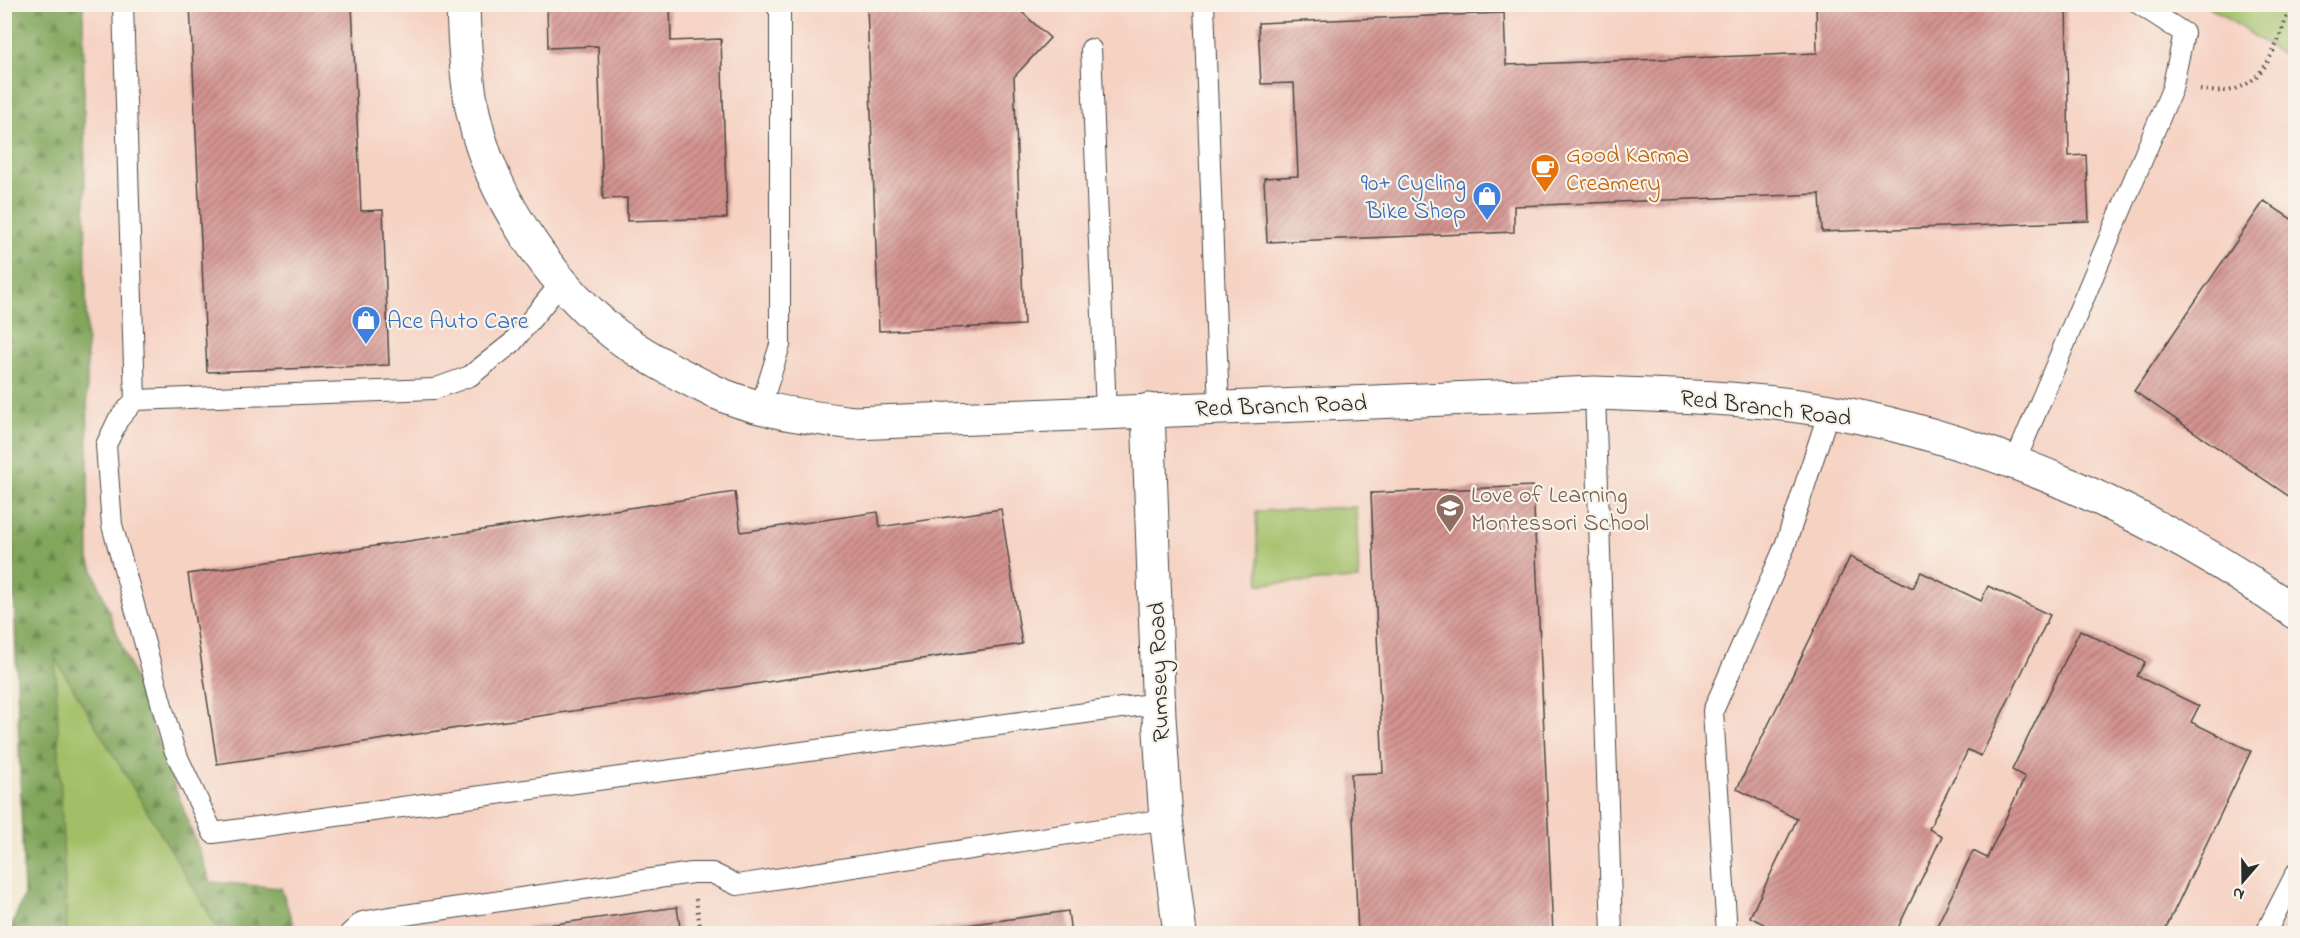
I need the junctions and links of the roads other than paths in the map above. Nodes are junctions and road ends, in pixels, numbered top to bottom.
1 (123, 4) edge
2 (463, 4) edge
3 (775, 4) edge
4 (1204, 4) edge
5 (2139, 4) edge
6 (1091, 49) dead end
7 (561, 283) junction
8 (1595, 393) junction
9 (135, 400) junction
10 (760, 406) junction
11 (1219, 408) junction
12 (1148, 410) junction
13 (1829, 411) junction
14 (1106, 412) junction
15 (2015, 462) junction
16 (2295, 613) edge
17 (1158, 703) junction
18 (1166, 819) junction
19 (2295, 873) edge
20 (349, 933) edge
21 (1180, 933) edge
22 (1612, 933) edge
23 (1727, 933) edge
24 (2265, 933) edge

1 - 9 lane
2 - 7 street, Red Branch Road
3 - 10 lane
4 - 11 lane
5 - 15 lane
6 - 14 lane
7 - 9 lane
7 - 10 street, Red Branch Road
8 - 11 street, Red Branch Road
8 - 13 street, Red Branch Road
8 - 22 lane
9 - 17 lane
10 - 14 street, Red Branch Road
11 - 12 street, Red Branch Road
12 - 14 street, Red Branch Road
12 - 17 street, Rumsey Road
13 - 15 street, Red Branch Road
13 - 23 lane
15 - 16 street, Red Branch Road
17 - 18 street, Rumsey Road
18 - 20 lane
18 - 21 street, Rumsey Road
19 - 24 lane

